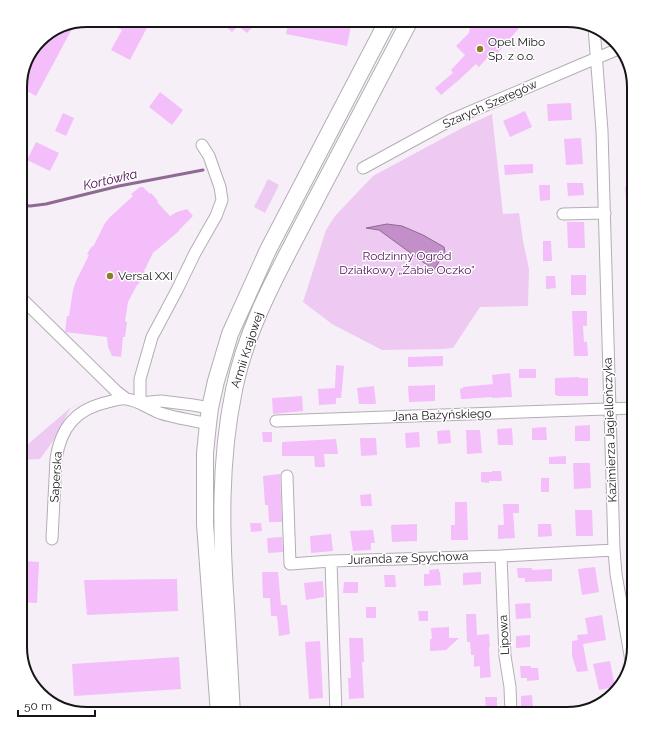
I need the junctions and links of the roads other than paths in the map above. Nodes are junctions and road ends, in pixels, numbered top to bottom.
1 (384, 27) edge
2 (406, 27) edge
3 (595, 34) edge
4 (615, 50) edge
5 (597, 58) junction
6 (202, 145) dead end
7 (362, 168) dead end
8 (604, 213) junction
9 (563, 214) dead end
10 (27, 304) edge
11 (125, 398) junction
12 (140, 403) junction
13 (210, 408) junction
14 (627, 408) edge
15 (609, 409) junction
16 (228, 419) junction
17 (276, 421) dead end
18 (208, 424) junction
19 (287, 476) dead end
20 (52, 539) dead end
21 (614, 550) junction
22 (501, 556) junction
23 (331, 561) junction
24 (627, 625) edge
25 (218, 707) edge
26 (232, 707) edge
27 (336, 707) edge
28 (511, 707) edge

1 - 13 main road, Armii Krajowej
2 - 16 main road, Armii Krajowej
3 - 5 street, Kazimierza Jagiellończyka
4 - 5 street, Szarych Szeregów
5 - 7 street, Szarych Szeregów
5 - 8 street, Kazimierza Jagiellończyka
6 - 12 street
8 - 9 street
8 - 15 street, Kazimierza Jagiellończyka
10 - 11 street
11 - 12 street
11 - 20 street, Saperska
12 - 13 street
12 - 18 street
13 - 16 main road
13 - 18 main road, Armii Krajowej
14 - 15 street, Jana Bażyńskiego
15 - 17 street, Jana Bażyńskiego
15 - 21 street, Kazimierza Jagiellończyka
16 - 18 main road
16 - 26 main road, Armii Krajowej
18 - 25 main road, Armii Krajowej
19 - 23 street, Juranda ze Spychowa
21 - 22 street, Juranda ze Spychowa
21 - 24 street, Kazimierza Jagiellończyka
22 - 23 street, Juranda ze Spychowa
22 - 28 street, Lipowa
23 - 27 street

